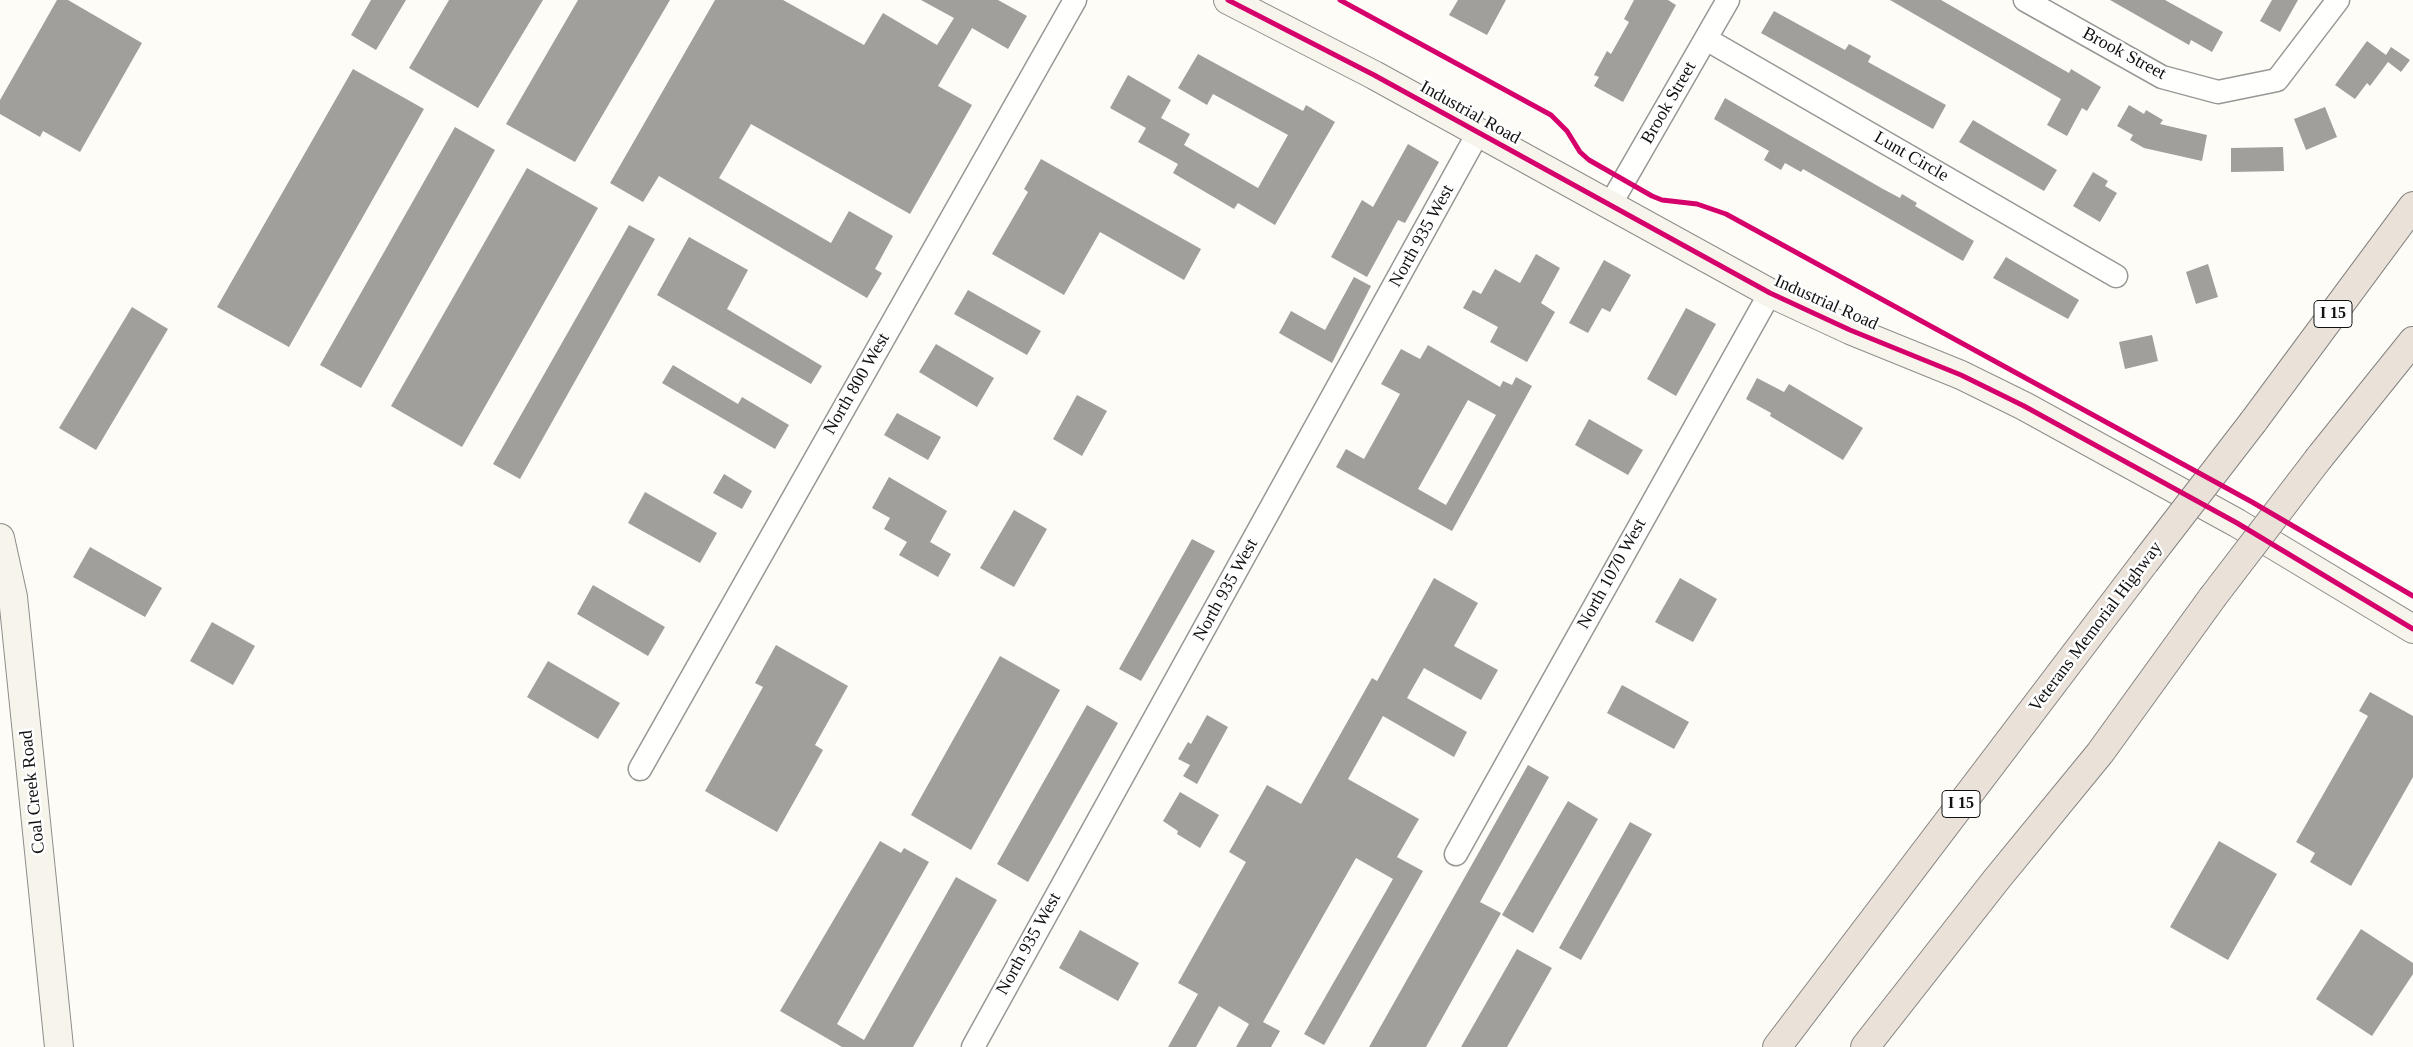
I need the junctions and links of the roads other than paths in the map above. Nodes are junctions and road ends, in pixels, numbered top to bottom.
1 (1075, 0) edge
2 (1228, 0) edge
3 (1728, 0) edge
4 (2025, 0) edge
5 (2338, 0) edge
6 (1706, 39) junction
7 (1478, 133) junction
8 (1610, 205) junction
9 (2413, 206) edge
10 (2116, 276) dead end
11 (1770, 293) junction
12 (2413, 341) edge
13 (0, 538) edge
14 (2413, 629) edge
15 (640, 769) dead end
16 (1456, 854) dead end
17 (59, 1047) edge
18 (973, 1047) edge
19 (1777, 1047) edge
20 (1865, 1047) edge

1 - 15 street, North 800 West
2 - 7 street, Industrial Road
3 - 6 street, Brook Street
4 - 5 street, Brook Street
6 - 8 street, Brook Street
6 - 10 street, Lunt Circle
7 - 8 street, Industrial Road
7 - 18 street, North 935 West
8 - 11 street, Industrial Road
9 - 19 highway, Veterans Memorial Highway / I 15, bridge
11 - 14 street, Industrial Road
11 - 16 street, North 1070 West
12 - 20 highway, bridge
13 - 17 street, Coal Creek Road

